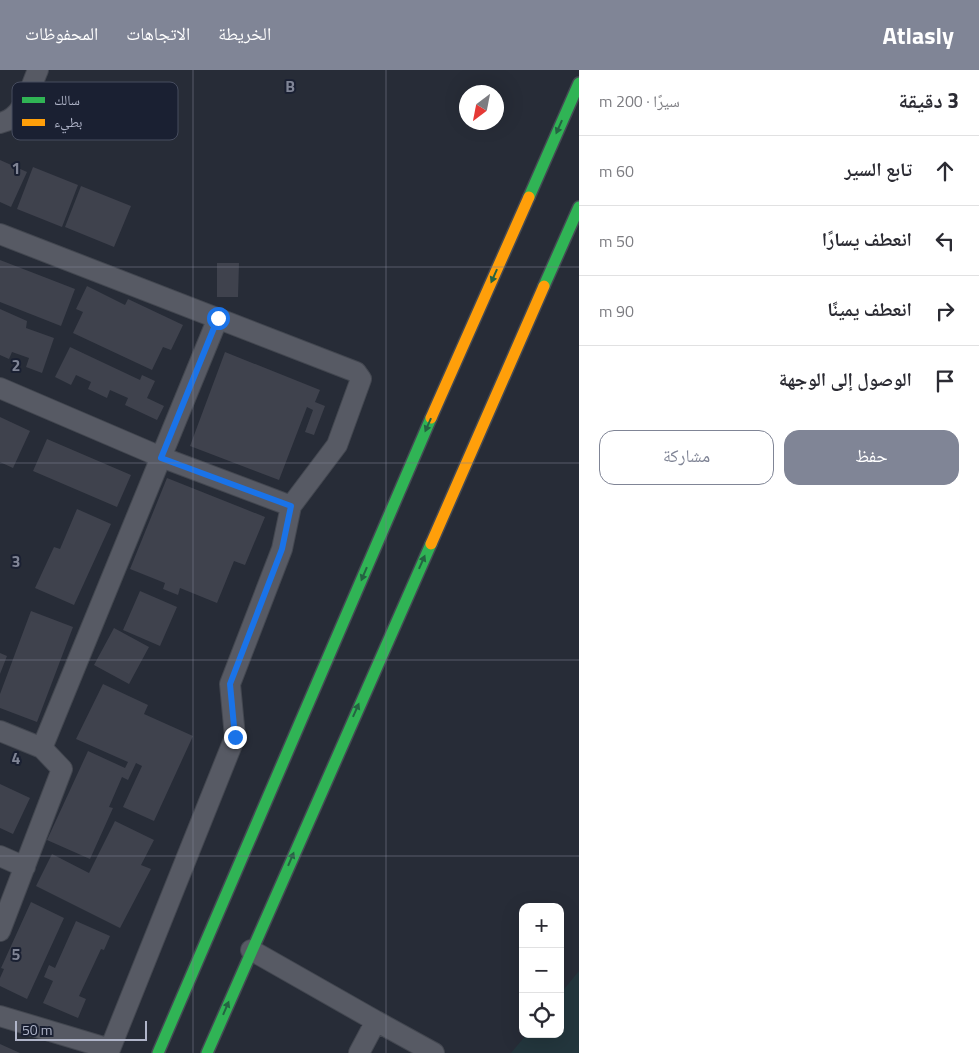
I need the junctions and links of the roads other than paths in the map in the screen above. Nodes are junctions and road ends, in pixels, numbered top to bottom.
1 (38, 70) edge
2 (33, 82) edge
3 (579, 83) edge
4 (12, 119) edge
5 (0, 123) edge
6 (579, 207) edge
7 (0, 234) edge
8 (218, 318) junction
9 (0, 388) edge
10 (161, 458) junction
11 (291, 506) junction
12 (0, 731) edge
13 (42, 748) junction
14 (0, 856) edge
15 (25, 867) junction
16 (0, 931) edge
17 (251, 950) junction
18 (0, 1016) edge
19 (376, 1021) junction
20 (158, 1053) edge
21 (207, 1053) edge
22 (359, 1053) edge
23 (434, 1053) edge

1 - 2 street
3 -> 20 main road
4 - 5 street
17 -> 6 main road
7 - 8 street
8 - 10 street
8 - 11 street
9 - 10 street
10 - 11 street
10 - 13 street
11 - 18 street
12 - 13 street
13 - 15 street
14 - 15 street
15 - 16 street
17 - 19 street
21 -> 17 main road
19 - 22 street
19 - 23 street

